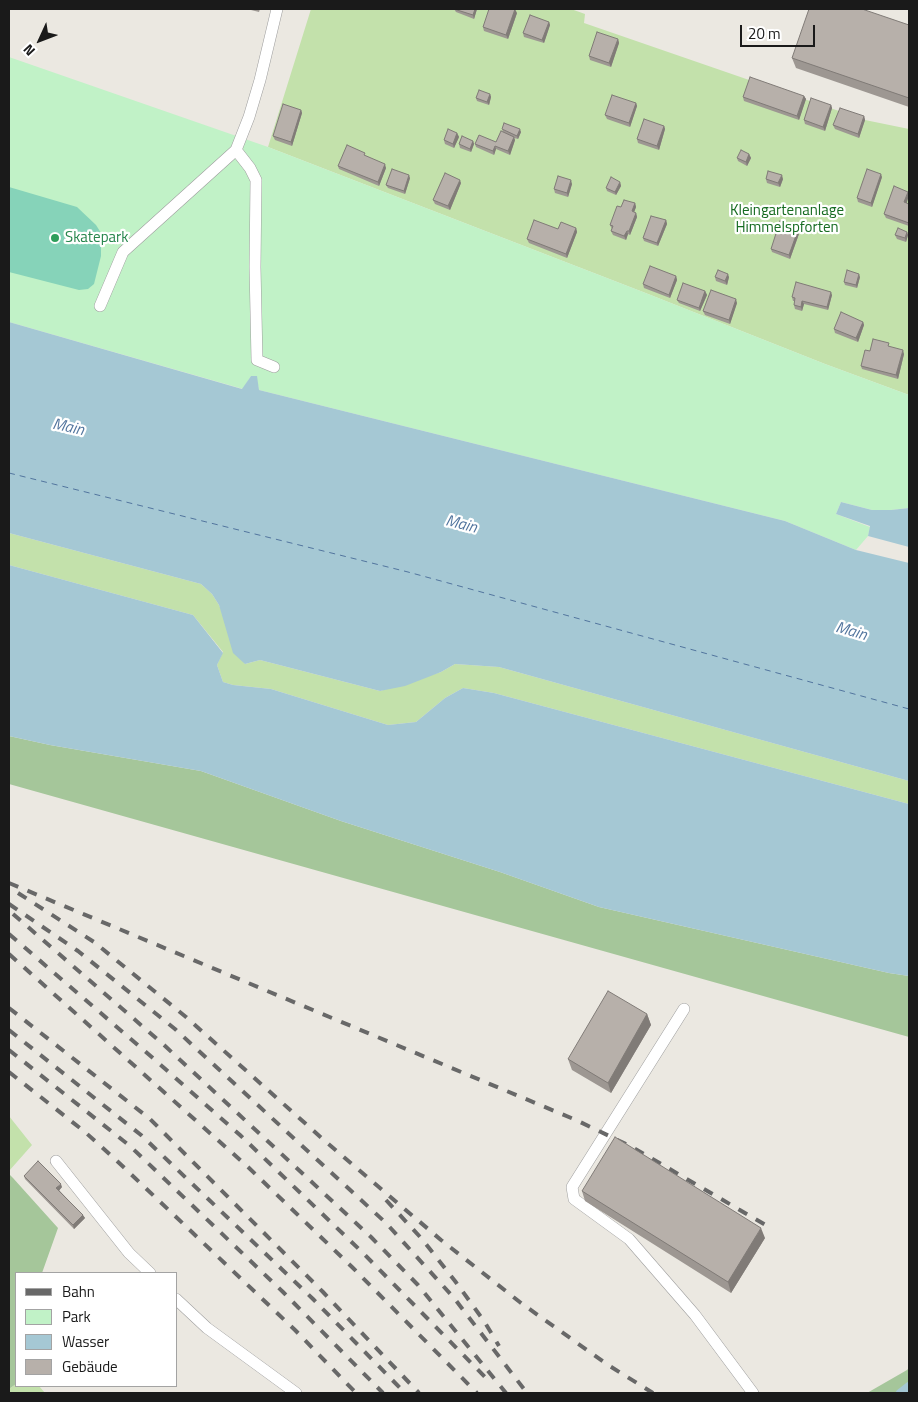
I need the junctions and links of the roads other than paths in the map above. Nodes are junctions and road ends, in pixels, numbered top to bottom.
1 (278, 9) edge
2 (236, 150) junction
3 (100, 306) dead end
4 (274, 367) dead end
5 (684, 1009) dead end
6 (56, 1162) dead end
7 (149, 1272) edge
8 (178, 1301) edge
9 (296, 1393) edge
10 (753, 1393) edge

1 - 2 lane
2 - 3 lane
2 - 4 lane
5 - 10 lane
6 - 7 lane
8 - 9 lane

